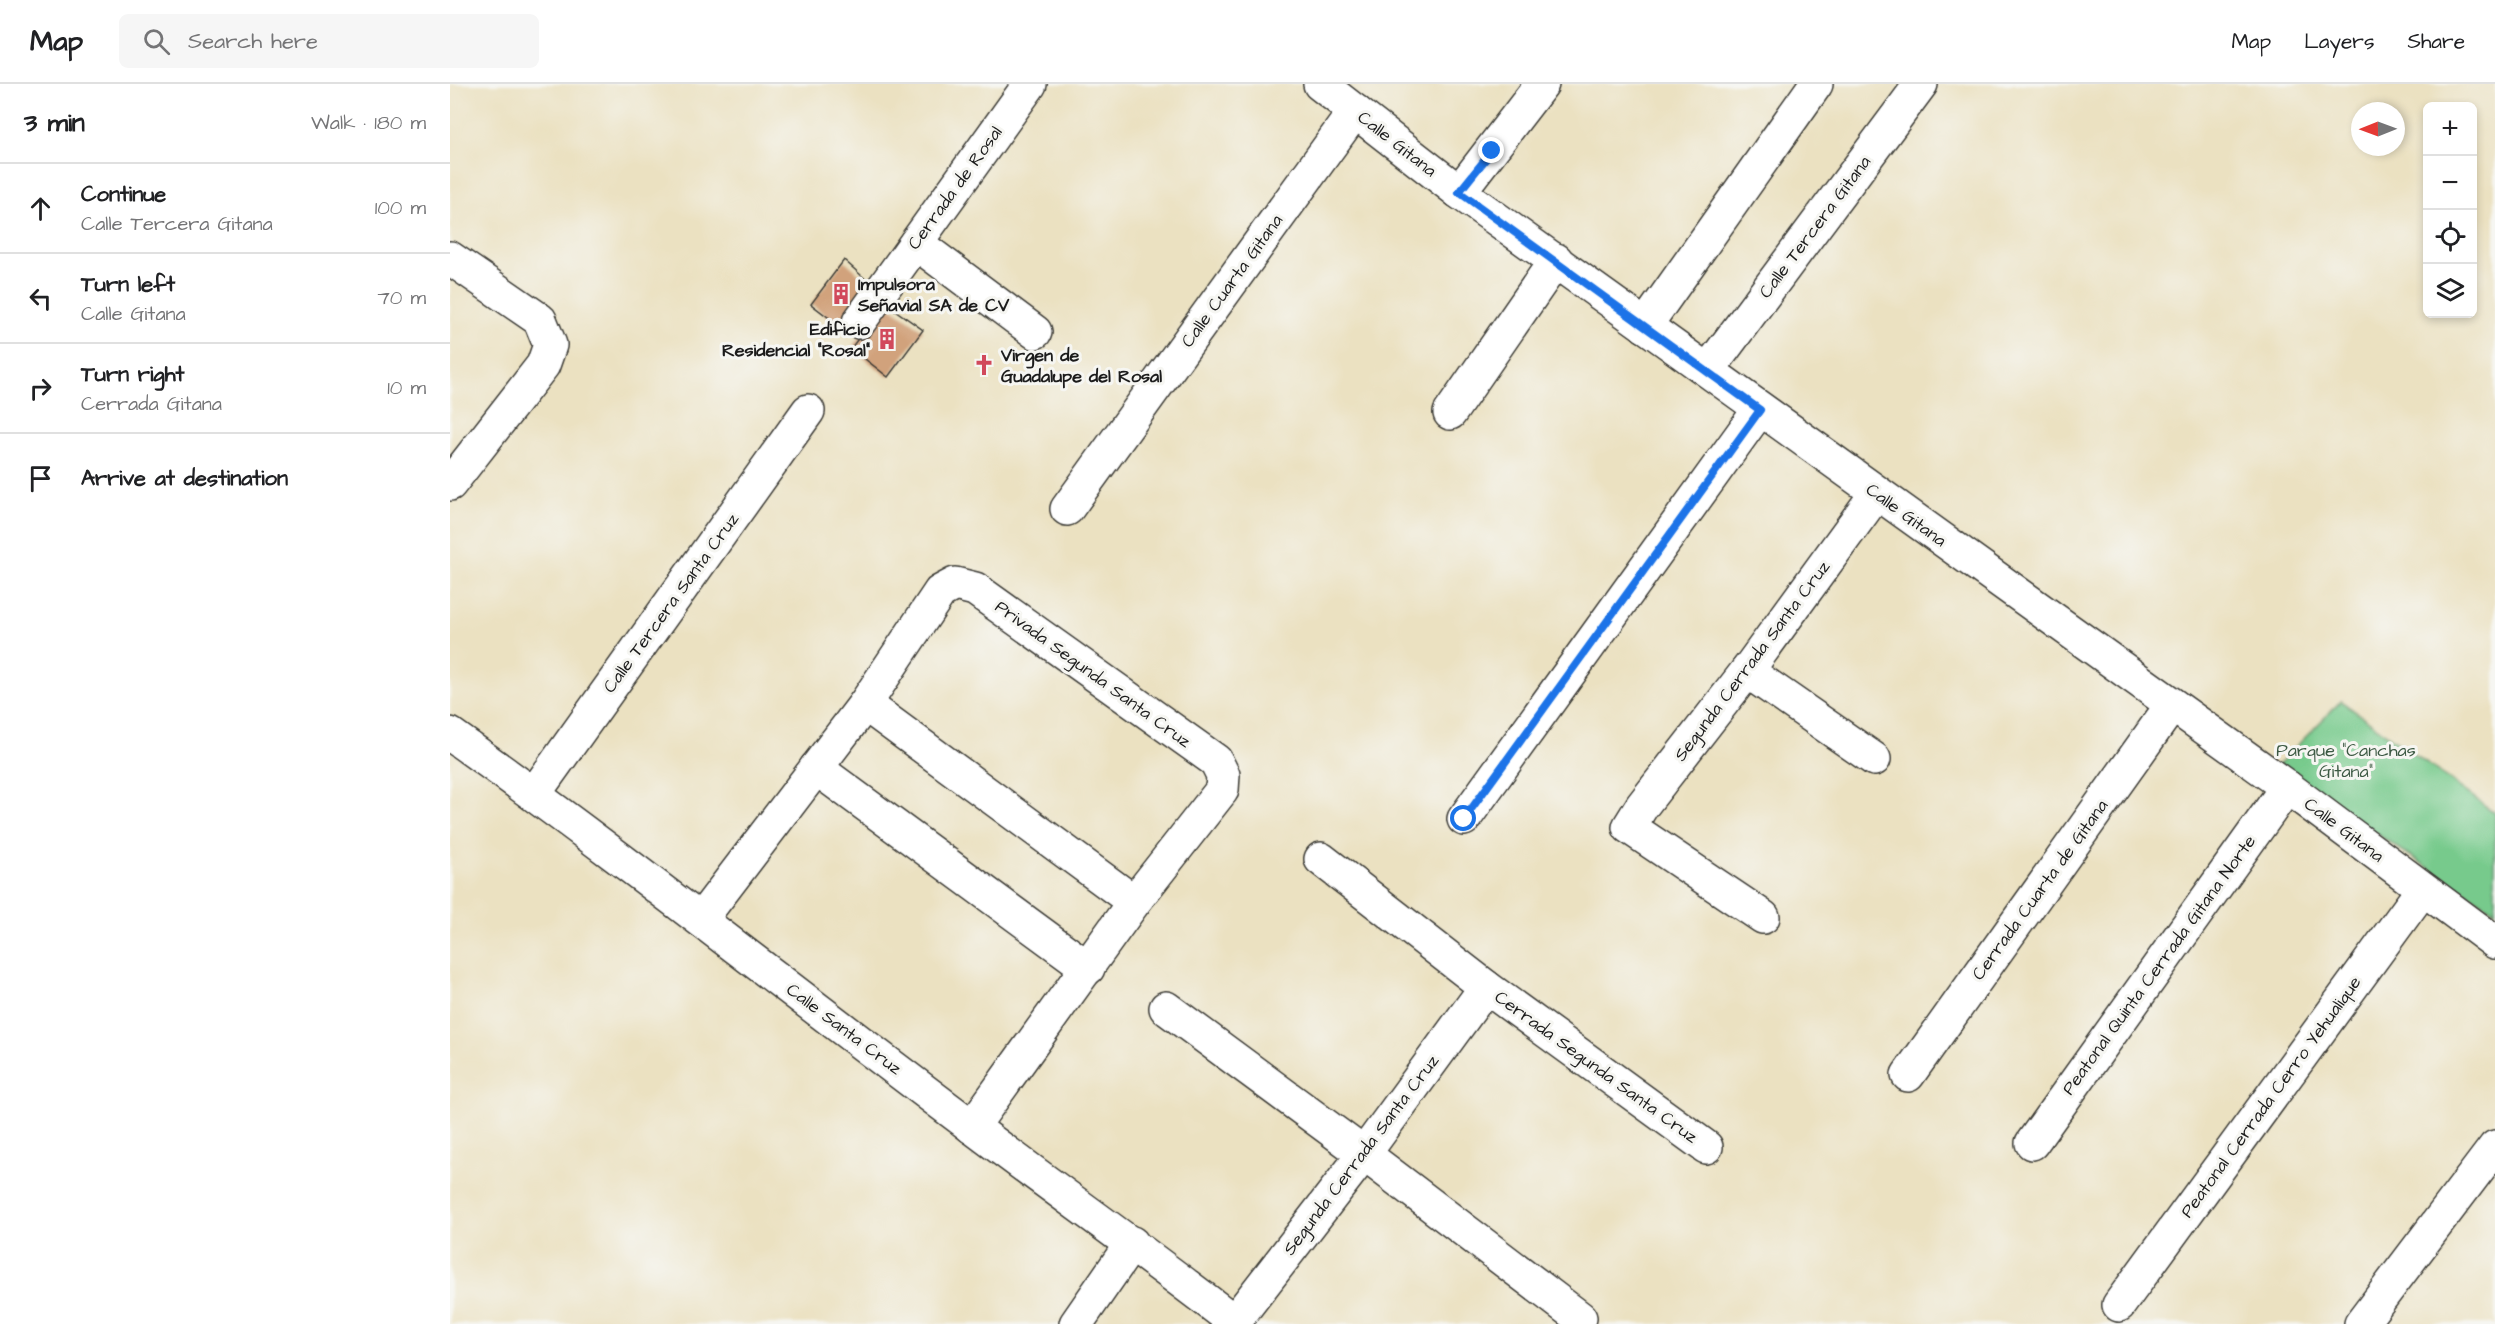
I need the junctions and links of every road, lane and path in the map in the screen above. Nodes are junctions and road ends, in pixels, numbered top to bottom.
1 (1030, 84) edge
2 (1320, 84) edge
3 (1542, 84) edge
4 (1816, 84) edge
5 (1921, 84) edge
6 (1355, 111) junction
7 (1459, 192) junction
8 (916, 243) junction
9 (450, 258) edge
10 (1556, 260) junction
11 (859, 322) dead end
12 (1645, 326) junction
13 (1035, 332) dead end
14 (1708, 370) junction
15 (1760, 410) junction
16 (808, 411) dead end
17 (1450, 413) dead end
18 (450, 483) edge
19 (1876, 494) junction
20 (1067, 509) dead end
21 (1747, 671) junction
22 (865, 704) junction
23 (2172, 705) junction
24 (450, 734) edge
25 (1874, 759) dead end
26 (816, 768) junction
27 (2287, 788) junction
28 (534, 794) junction
29 (1464, 819) dead end
30 (1321, 859) dead end
31 (2423, 889) junction
32 (1134, 902) junction
33 (1763, 917) dead end
34 (701, 919) junction
35 (2495, 942) edge
36 (1088, 968) junction
37 (1486, 987) junction
38 (1166, 1008) dead end
39 (1908, 1074) dead end
40 (972, 1127) junction
41 (2032, 1143) dead end
42 (2495, 1147) edge
43 (1706, 1148) dead end
44 (1364, 1154) junction
45 (1132, 1243) junction
46 (2119, 1305) dead end
47 (1580, 1318) dead end
48 (1236, 1323) edge
49 (1076, 1324) edge
50 (2361, 1324) edge

1 - 8 street, Cerrada de Rosal
2 - 6 street, Calle Gitana
3 - 7 street
4 - 12 street
5 - 14 street, Calle Tercera Gitana
6 - 7 street, Calle Gitana
6 - 20 street, Calle Cuarta Gitana
7 - 10 street, Calle Gitana
8 - 11 street, Cerrada de Rosal
8 - 13 street
9 - 18 street
10 - 12 street, Calle Gitana
10 - 17 street
12 - 14 street, Calle Gitana
14 - 15 street, Calle Gitana
15 - 19 street, Calle Gitana
15 - 29 street
16 - 28 street, Calle Tercera Santa Cruz
19 - 21 street, Segunda Cerrada Santa Cruz
19 - 23 street, Calle Gitana
21 - 25 street
21 - 33 street, Segunda Cerrada Santa Cruz
22 - 26 street
22 - 32 street
22 - 32 street, Privada Segunda Santa Cruz
23 - 27 street, Calle Gitana
23 - 39 street, Cerrada Cuarta de Gitana
24 - 28 street, Calle Santa Cruz
26 - 34 street
26 - 36 street
27 - 31 street, Calle Gitana
27 - 41 street, Peatonal Quinta Cerrada Gitana Norte
28 - 34 street, Calle Santa Cruz
30 - 37 street
31 - 35 street, Calle Gitana
31 - 46 street, Peatonal Cerrada Cerro Yehualique
32 - 36 street
34 - 40 street, Calle Santa Cruz
36 - 40 street
37 - 43 street, Cerrada Segunda Santa Cruz
37 - 44 street, Segunda Cerrada Santa Cruz
38 - 44 street
40 - 45 street, Calle Santa Cruz
42 - 50 street
44 - 47 street
44 - 48 street, Segunda Cerrada Santa Cruz
45 - 48 street, Calle Santa Cruz
45 - 49 street

